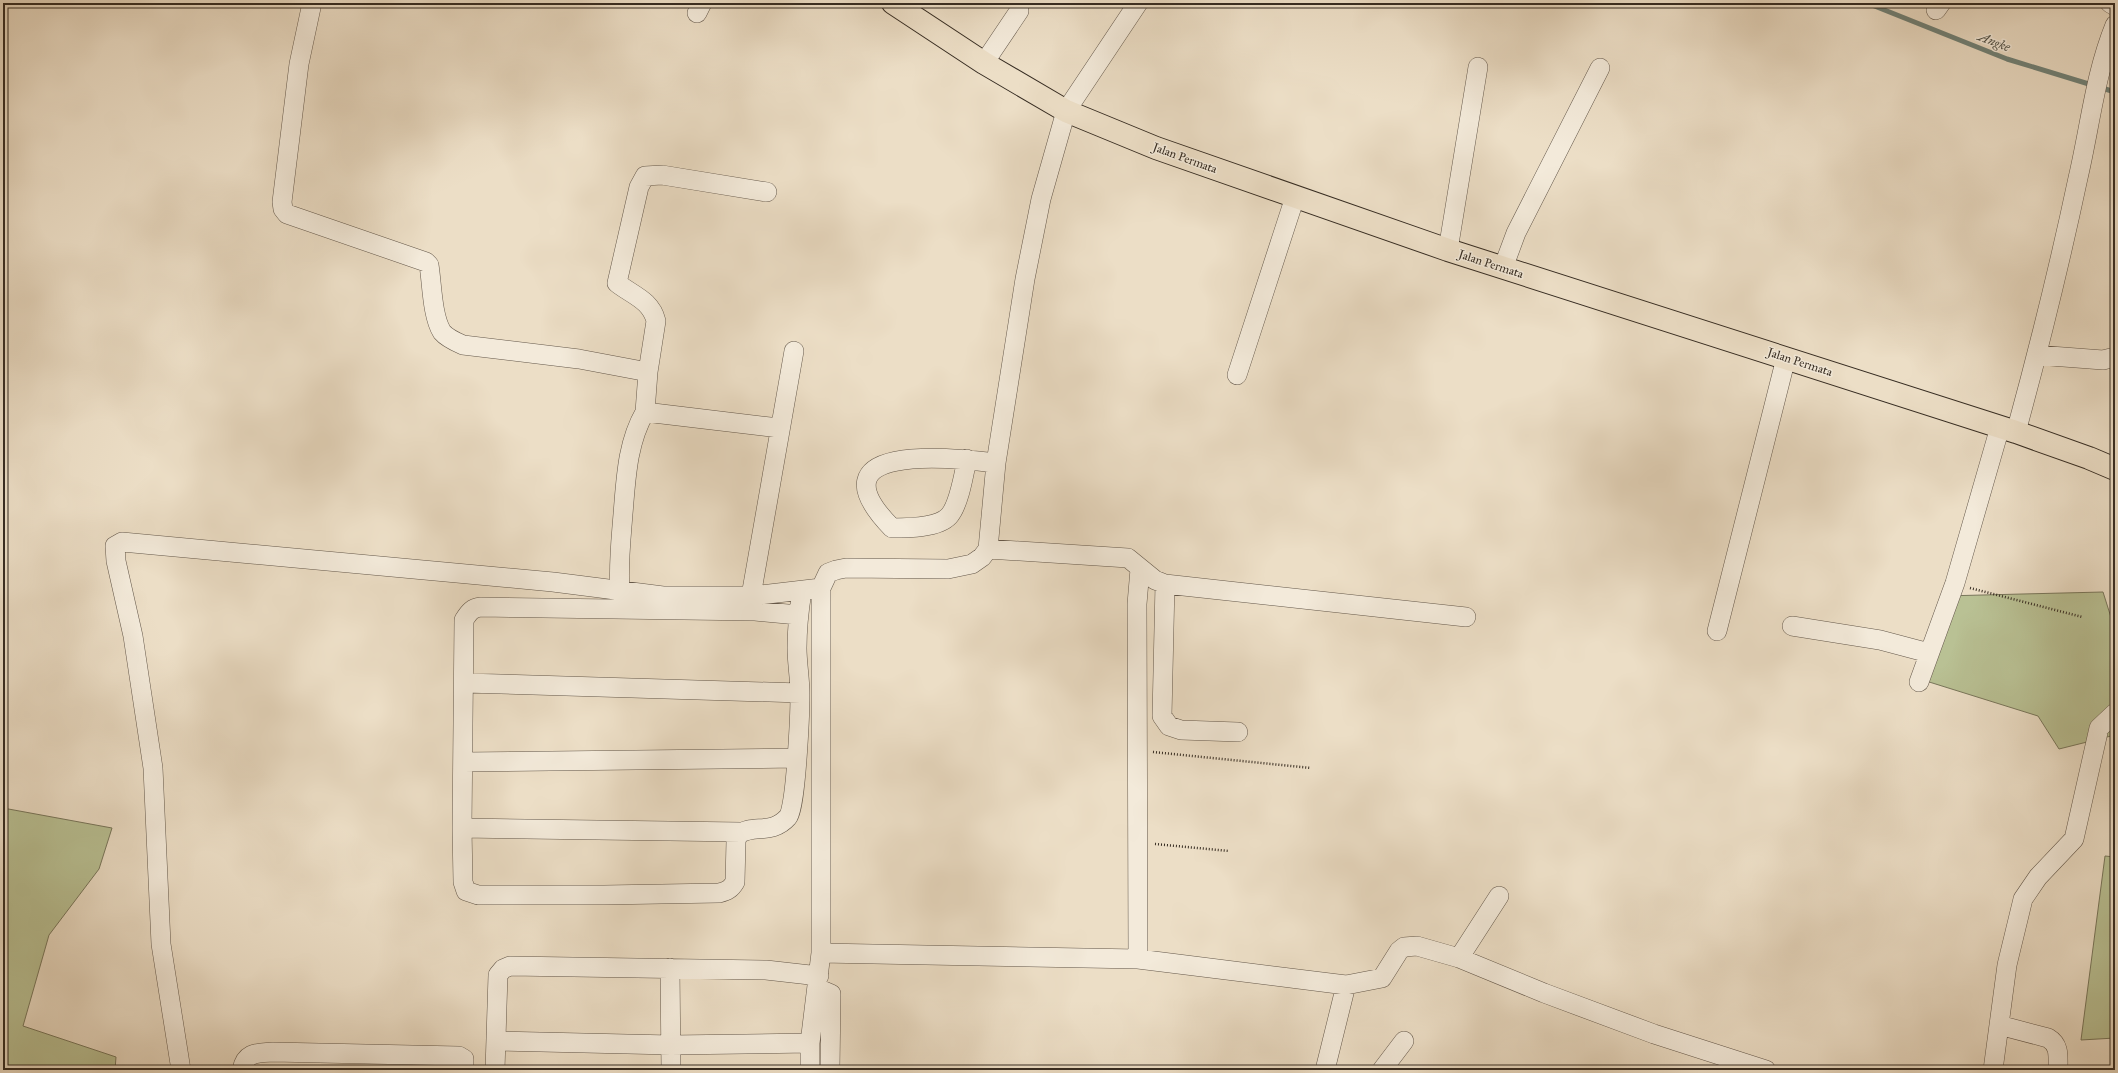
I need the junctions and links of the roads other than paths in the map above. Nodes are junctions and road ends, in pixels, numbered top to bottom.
1 (312, 3) edge
2 (893, 3) edge
3 (1138, 3) edge
4 (2110, 3) edge
5 (2115, 6) edge
6 (1019, 11) dead end
7 (2115, 25) edge
8 (984, 63) junction
9 (1478, 67) dead end
10 (1600, 68) dead end
11 (1066, 111) junction
12 (767, 192) dead end
13 (1295, 197) junction
14 (1448, 250) junction
15 (1503, 268) junction
16 (794, 351) dead end
17 (2037, 355) junction
18 (2115, 357) edge
19 (1786, 358) junction
20 (648, 372) junction
21 (1237, 375) dead end
22 (645, 412) junction
23 (779, 428) junction
24 (2008, 429) junction
25 (967, 459) junction
26 (996, 463) junction
27 (2115, 469) edge
28 (988, 549) junction
29 (1140, 569) junction
30 (1165, 584) junction
31 (821, 588) junction
32 (620, 591) junction
33 (802, 591) junction
34 (751, 596) junction
35 (798, 615) junction
36 (1466, 617) dead end
37 (1792, 626) dead end
38 (1717, 632) dead end
39 (1929, 653) junction
40 (1919, 682) dead end
41 (464, 683) junction
42 (800, 693) junction
43 (2115, 714) edge
44 (1238, 732) dead end
45 (796, 758) junction
46 (464, 762) junction
47 (462, 828) junction
48 (741, 832) junction
49 (1499, 896) dead end
50 (821, 953) junction
51 (1459, 958) junction
52 (1138, 959) junction
53 (670, 968) junction
54 (818, 982) junction
55 (1346, 985) junction
56 (1999, 1025) junction
57 (496, 1041) junction
58 (1404, 1041) dead end
59 (810, 1043) junction
60 (671, 1045) junction
61 (181, 1070) edge
62 (242, 1070) edge
63 (464, 1070) edge
64 (495, 1070) edge
65 (671, 1070) edge
66 (810, 1070) edge
67 (830, 1070) edge
68 (1325, 1070) edge
69 (1382, 1070) edge
70 (1766, 1070) edge
71 (1993, 1070) edge
72 (2058, 1070) edge

1 - 20 street
2 - 8 main road, Jalan Permata
3 - 11 street
4 - 5 street
6 - 8 street
7 - 17 street
8 - 11 main road, Jalan Permata
9 - 14 street
10 - 15 street
11 - 13 main road, Jalan Permata
11 - 26 street
12 - 20 street
13 - 14 main road, Jalan Permata
13 - 21 street
14 - 15 main road, Jalan Permata
15 - 19 main road, Jalan Permata
16 - 23 street
17 - 18 street
17 - 24 street
19 - 24 main road, Jalan Permata
19 - 38 street
20 - 22 street
22 - 23 street
22 - 32 street
23 - 34 street
24 - 27 main road, Jalan Permata
24 - 39 street
25 - 25 street
25 - 26 street
26 - 28 street
28 - 29 street
28 - 31 street
29 - 30 street
29 - 52 street
30 - 36 street
30 - 44 street
31 - 33 street
31 - 50 street
32 - 34 street
32 - 61 street
33 - 34 street
33 - 35 street
35 - 41 street
35 - 42 street
37 - 39 street
39 - 40 street
41 - 42 street
41 - 46 street
42 - 45 street
43 - 56 street
45 - 46 street
45 - 48 street
46 - 47 street
47 - 48 street
47 - 48 street
49 - 51 street
50 - 52 street
50 - 54 street
51 - 55 street
51 - 70 street
52 - 55 street
53 - 54 street
53 - 57 street
53 - 60 street
54 - 59 street
54 - 67 street
55 - 68 street
56 - 71 street
56 - 72 street
57 - 60 street
57 - 64 street
58 - 69 street
59 - 60 street
59 - 66 street
60 - 65 street
62 - 63 street

